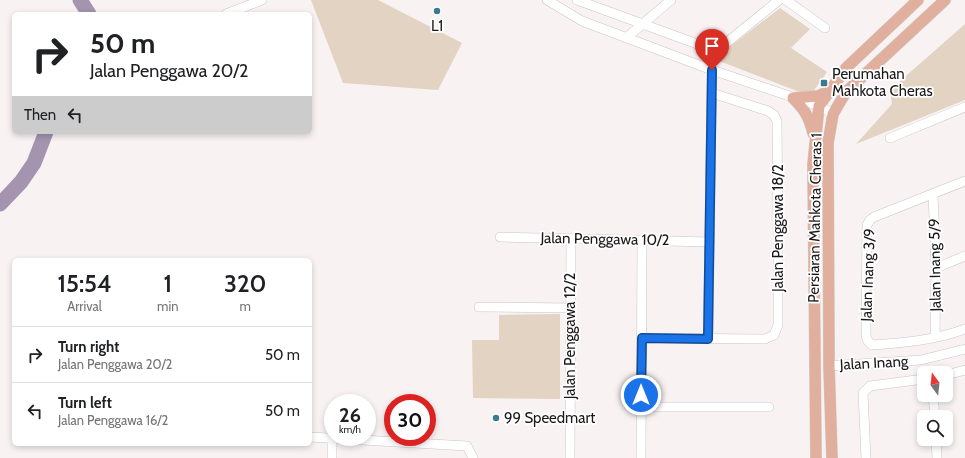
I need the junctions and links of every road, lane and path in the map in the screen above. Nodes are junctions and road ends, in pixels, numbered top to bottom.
1 (262, 0) edge
2 (547, 0) edge
3 (577, 0) edge
4 (671, 0) edge
5 (779, 0) edge
6 (786, 0) edge
7 (918, 0) edge
8 (945, 0) edge
9 (231, 12) edge
10 (642, 24) junction
11 (825, 28) dead end
12 (626, 38) junction
13 (712, 70) junction
14 (829, 91) junction
15 (712, 93) junction
16 (794, 98) junction
17 (819, 106) junction
18 (965, 107) edge
19 (833, 114) junction
20 (890, 138) dead end
21 (815, 141) junction
22 (965, 181) edge
23 (933, 194) junction
24 (500, 237) dead end
25 (571, 239) junction
26 (642, 240) junction
27 (710, 242) junction
28 (965, 256) edge
29 (936, 268) junction
30 (479, 307) dead end
31 (570, 308) junction
32 (965, 329) edge
33 (935, 337) junction
34 (642, 338) junction
35 (708, 339) junction
36 (965, 349) edge
37 (829, 366) junction
38 (965, 370) edge
39 (953, 373) edge
40 (917, 381) edge
41 (641, 407) junction
42 (769, 407) dead end
43 (312, 437) edge
44 (324, 438) edge
45 (376, 441) edge
46 (332, 446) edge
47 (936, 446) edge
48 (332, 458) edge
49 (473, 458) edge
50 (570, 458) edge
51 (641, 458) edge
52 (816, 458) edge
53 (832, 458) edge
54 (866, 458) edge
55 (937, 458) edge

1 - 9 street
2 - 12 street
3 - 10 street
4 - 10 street
5 - 10 street
6 - 11 street
7 - 14 main road, Persiaran Mahkota Cheras 1
8 - 19 main road, Persiaran Mahkota Cheras 1
10 - 12 street
12 - 13 street
13 - 15 street
13 - 16 street
14 - 16 main road
14 - 17 main road, Persiaran Mahkota Cheras 1
15 - 27 street
15 - 35 street, Jalan Penggawa 18/2
16 - 17 street
16 - 21 main road
17 - 19 street
17 - 21 main road, Persiaran Mahkota Cheras 1
18 - 20 street
19 - 37 main road, Persiaran Mahkota Cheras 1
21 - 52 main road, Persiaran Mahkota Cheras 1
22 - 23 street
23 - 29 street, Jalan Inang 5/9
23 - 33 street, Jalan Inang 3/9
24 - 25 street, Jalan Penggawa 10/2
25 - 26 street, Jalan Penggawa 10/2
25 - 31 street, Jalan Penggawa 12/2
26 - 27 street, Jalan Penggawa 10/2
26 - 34 street
27 - 35 street
28 - 29 street
29 - 33 street, Jalan Inang 5/9
30 - 31 street
31 - 50 street, Jalan Penggawa 12/2
32 - 33 street
34 - 35 street
34 - 41 street
36 - 37 street, Jalan Inang
37 - 53 main road, Persiaran Mahkota Cheras 1
38 - 39 street
40 - 54 street
41 - 42 street
41 - 51 street
43 - 44 street
45 - 49 street
46 - 48 street
47 - 55 street

